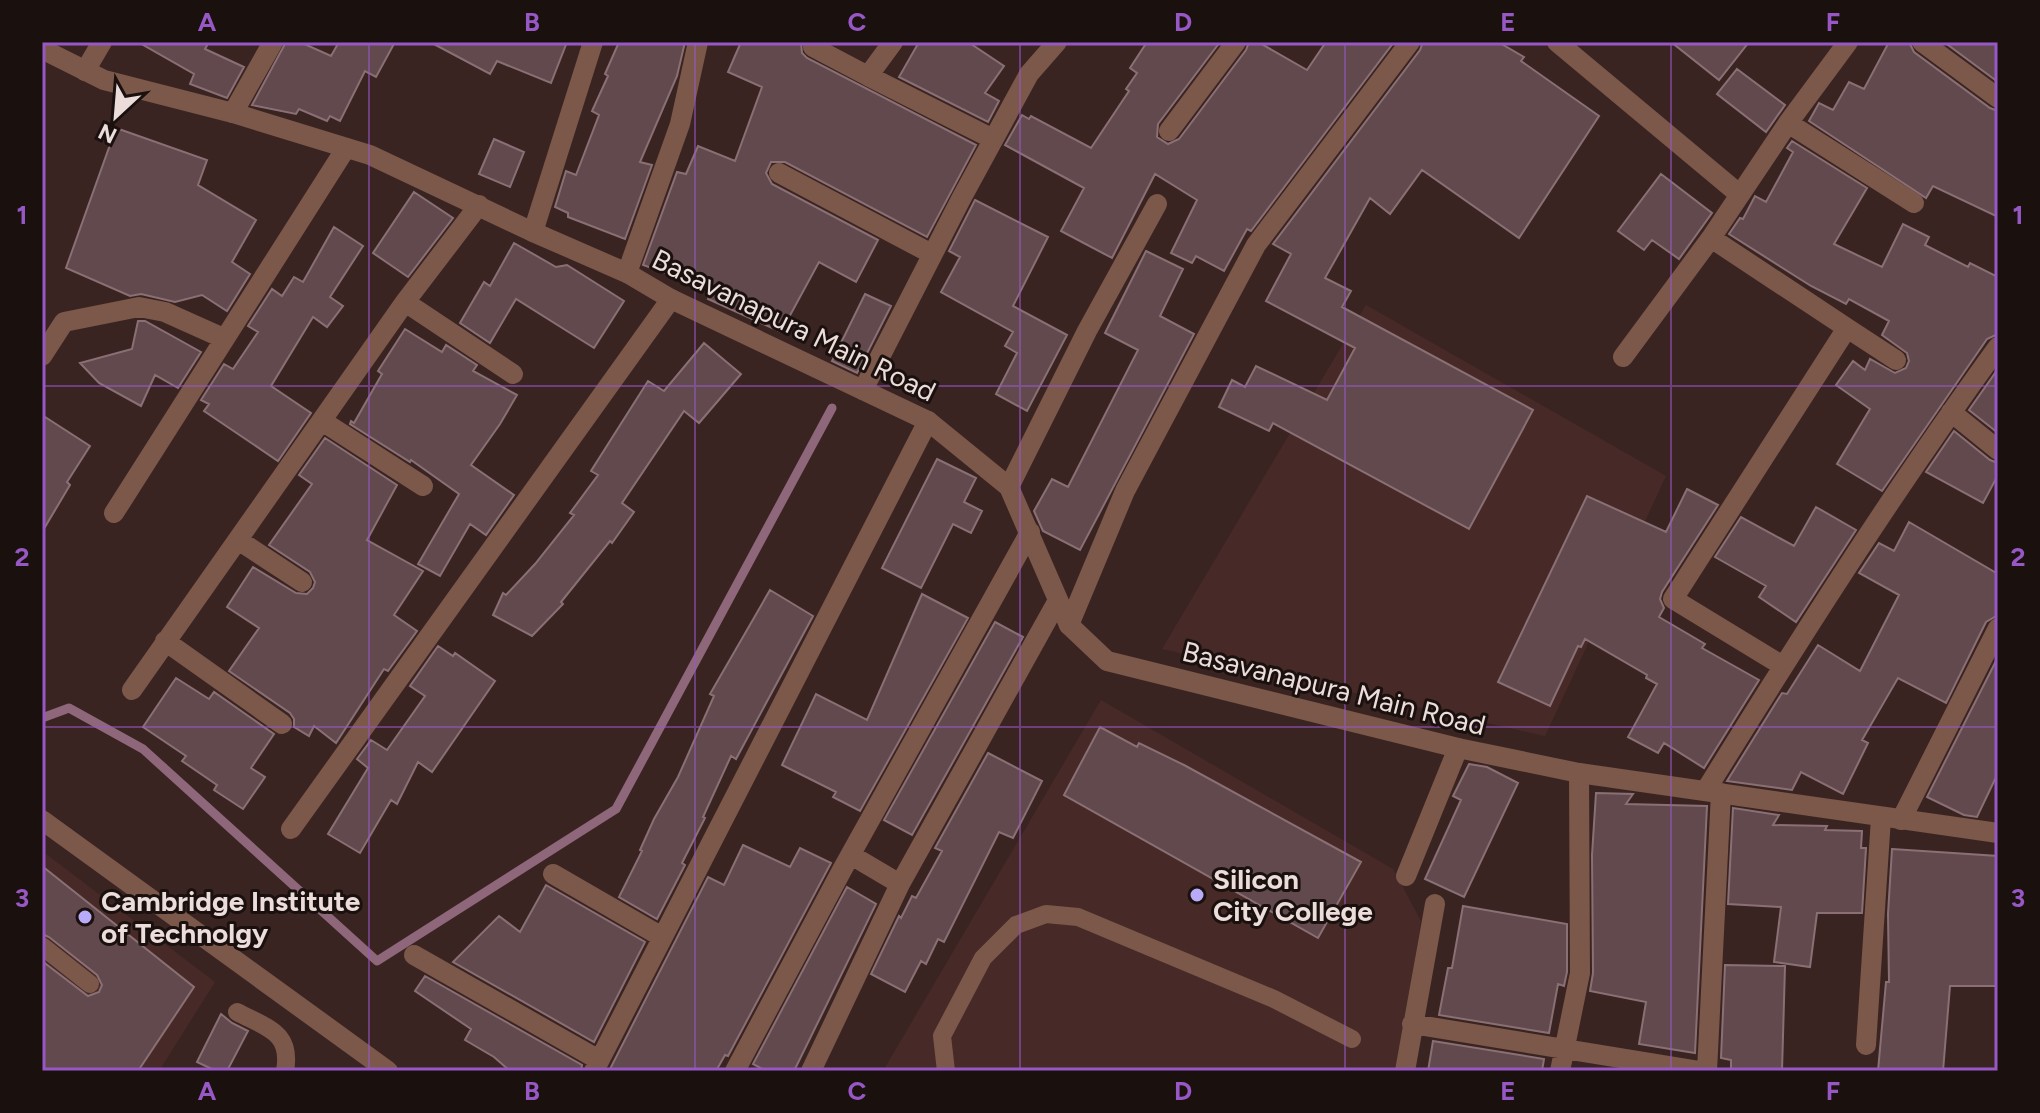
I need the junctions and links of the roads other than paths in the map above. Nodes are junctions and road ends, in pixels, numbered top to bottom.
1 (102, 42) edge
2 (273, 42) edge
3 (593, 42) edge
4 (698, 42) edge
5 (893, 42) edge
6 (1057, 42) edge
7 (1236, 42) edge
8 (1410, 42) edge
9 (1557, 42) edge
10 (1848, 42) edge
11 (1922, 42) edge
12 (813, 47) dead end
13 (42, 49) edge
14 (85, 71) junction
15 (868, 76) junction
16 (1998, 98) edge
17 (233, 113) junction
18 (1788, 123) junction
19 (1169, 131) dead end
20 (993, 139) junction
21 (346, 148) junction
22 (779, 173) dead end
23 (1739, 194) junction
24 (1914, 203) dead end
25 (1157, 204) dead end
26 (479, 205) junction
27 (533, 232) junction
28 (1711, 238) junction
29 (932, 254) junction
30 (627, 273) junction
31 (671, 299) junction
32 (405, 302) junction
33 (64, 322) junction
34 (1847, 328) junction
35 (42, 329) edge
36 (223, 338) junction
37 (1998, 347) edge
38 (42, 356) edge
39 (1623, 357) dead end
40 (1896, 360) dead end
41 (513, 374) dead end
42 (863, 390) junction
43 (1951, 412) junction
44 (322, 421) junction
45 (928, 421) junction
46 (1998, 450) edge
47 (423, 486) dead end
48 (1009, 487) junction
49 (114, 513) dead end
50 (1030, 532) junction
51 (238, 540) junction
52 (302, 582) dead end
53 (1057, 602) junction
54 (1069, 625) junction
55 (1998, 628) edge
56 (165, 641) junction
57 (1783, 666) junction
58 (132, 690) dead end
59 (282, 724) dead end
60 (1458, 748) junction
61 (1579, 773) junction
62 (1714, 792) junction
63 (1891, 819) junction
64 (42, 820) edge
65 (291, 829) dead end
66 (1998, 833) edge
67 (851, 855) junction
68 (553, 874) dead end
69 (1406, 876) dead end
70 (900, 884) junction
71 (1435, 904) dead end
72 (662, 937) junction
73 (42, 946) edge
74 (414, 955) dead end
75 (90, 984) dead end
76 (237, 1012) dead end
77 (1412, 1024) junction
78 (1352, 1039) dead end
79 (1866, 1045) dead end
80 (1564, 1049) junction
81 (596, 1065) edge
82 (285, 1071) edge
83 (388, 1071) edge
84 (735, 1071) edge
85 (811, 1071) edge
86 (946, 1071) edge
87 (1405, 1071) edge
88 (1560, 1071) edge
89 (1700, 1071) edge
90 (1707, 1071) edge

1 - 14 street
2 - 17 street
3 - 27 street
4 - 30 street
5 - 15 street
6 - 20 street
7 - 19 street
8 - 54 street
9 - 23 street
10 - 18 street
11 - 16 street
12 - 15 street
13 - 14 street, Basavanapura Main Road
14 - 17 street, Basavanapura Main Road
15 - 20 street
17 - 21 street, Basavanapura Main Road
18 - 23 street
18 - 24 street
20 - 29 street
21 - 26 street, Basavanapura Main Road
21 - 36 street
22 - 29 street
23 - 28 street
25 - 48 street
26 - 27 street, Basavanapura Main Road
26 - 32 street
27 - 30 street, Basavanapura Main Road
28 - 34 street
28 - 39 street
29 - 42 street
30 - 31 street, Basavanapura Main Road
31 - 42 street, Basavanapura Main Road
31 - 65 street
32 - 41 street
32 - 44 street
33 - 35 street
33 - 36 street
33 - 38 street
34 - 40 street
34 - 57 street
36 - 49 street
37 - 43 street
42 - 45 street, Basavanapura Main Road
43 - 46 street
43 - 57 street
44 - 47 street
44 - 51 street
45 - 48 street, Basavanapura Main Road
45 - 72 street
48 - 50 street, Basavanapura Main Road
50 - 53 street, Basavanapura Main Road
50 - 67 street
51 - 52 street
51 - 56 street
53 - 54 street, Basavanapura Main Road
53 - 70 street
54 - 60 street, Basavanapura Main Road
55 - 63 street
56 - 58 street
56 - 59 street
57 - 62 street
60 - 61 street, Basavanapura Main Road
60 - 69 street
61 - 62 street, Basavanapura Main Road
61 - 80 street
62 - 63 street, Basavanapura Main Road
62 - 90 street
63 - 66 street, Basavanapura Main Road
63 - 79 street
64 - 83 street
67 - 70 street
67 - 84 street
68 - 72 street
70 - 85 street
71 - 77 street
72 - 81 street
73 - 75 lane
74 - 81 street
76 - 82 lane
77 - 80 street
77 - 87 street
78 - 86 lane
80 - 88 street
80 - 89 street

